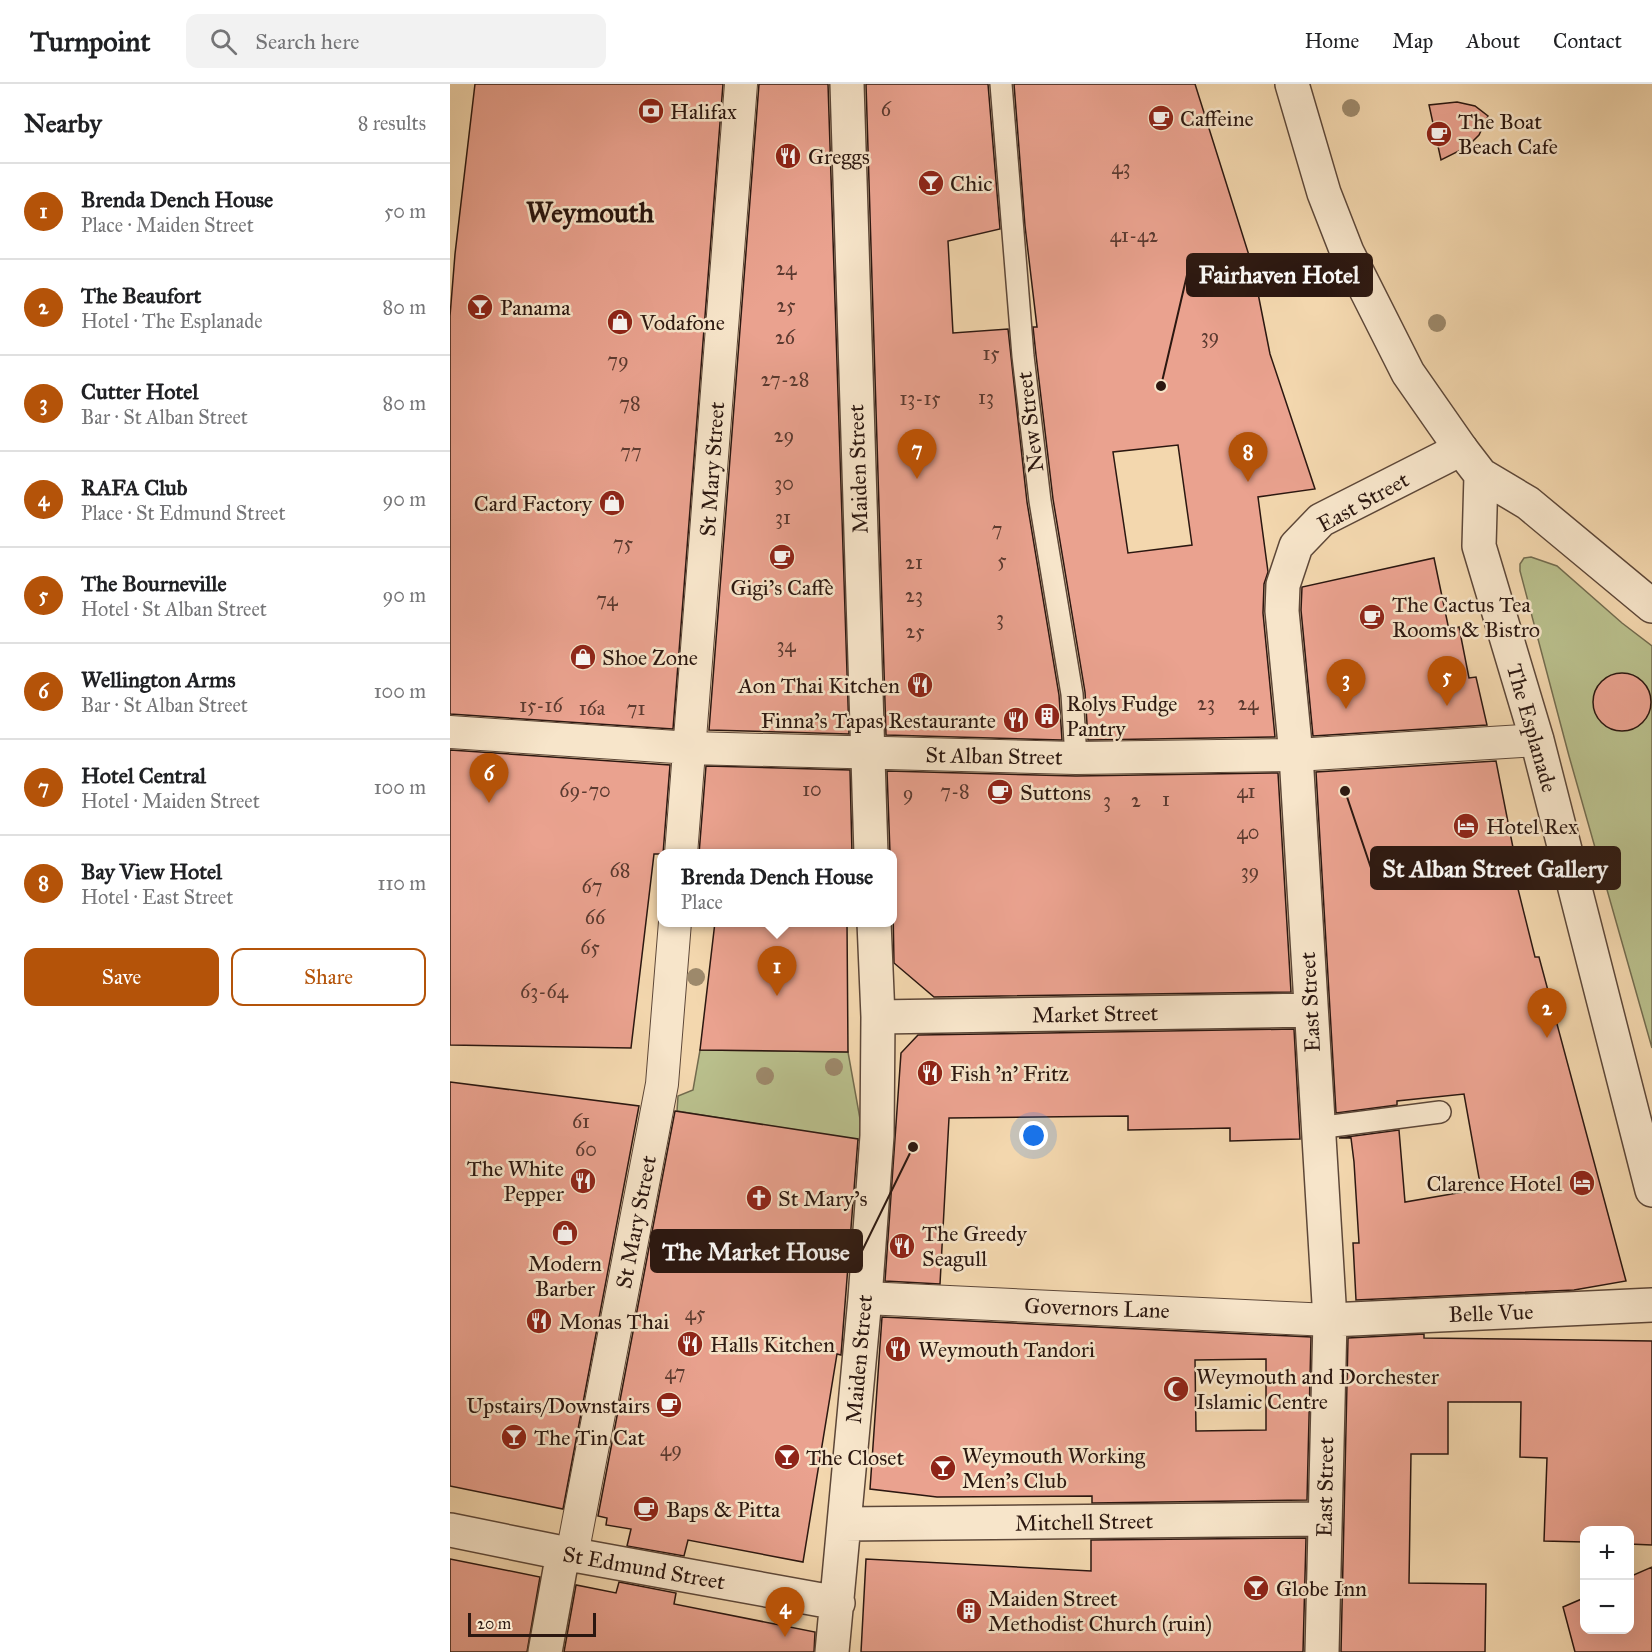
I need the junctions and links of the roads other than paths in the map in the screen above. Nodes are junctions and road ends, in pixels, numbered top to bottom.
1 (741, 84) edge
2 (847, 84) edge
3 (1001, 84) edge
4 (1292, 84) edge
5 (1461, 449) junction
6 (1480, 475) junction
7 (1652, 606) edge
8 (450, 732) edge
9 (1538, 740) junction
10 (691, 748) junction
11 (867, 754) junction
12 (1296, 754) junction
13 (1076, 758) junction
14 (681, 849) edge
15 (871, 849) edge
16 (675, 927) edge
17 (874, 927) edge
18 (1311, 1010) junction
19 (878, 1017) junction
20 (1440, 1113) dead end
21 (1317, 1128) junction
22 (1652, 1190) edge
23 (865, 1298) junction
24 (1652, 1305) edge
25 (1330, 1320) junction
26 (1324, 1519) junction
27 (844, 1524) junction
28 (450, 1530) edge
29 (567, 1554) junction
30 (838, 1603) junction
31 (545, 1652) edge
32 (832, 1652) edge
33 (1322, 1652) edge

1 - 10 street, St Mary Street
2 - 11 street, Maiden Street
3 - 13 lane, New Street
4 - 5 street
5 - 6 street
5 - 12 street, East Street
6 - 7 street
6 - 9 street, The Esplanade
8 - 10 street, St Alban Street
9 - 12 street, St Alban Street
9 - 22 street, The Esplanade
10 - 11 street, St Alban Street
10 - 14 street, St Mary Street
11 - 13 street, St Alban Street
11 - 15 street, Maiden Street
12 - 13 street, St Alban Street
12 - 18 street, East Street
16 - 29 street, St Mary Street
17 - 19 street, Maiden Street
18 - 19 street, Market Street
18 - 21 street, East Street
19 - 23 street, Maiden Street
20 - 21 lane
21 - 25 street, East Street
23 - 25 street, Governors Lane
23 - 27 street, Maiden Street
24 - 25 street, Belle Vue
25 - 26 street, East Street
26 - 27 street, Mitchell Street
26 - 33 street, East Street
27 - 30 street, Maiden Street
28 - 29 street, St Edmund Street
29 - 30 street, St Edmund Street
29 - 31 street, St Mary Street
30 - 32 street, Maiden Street

